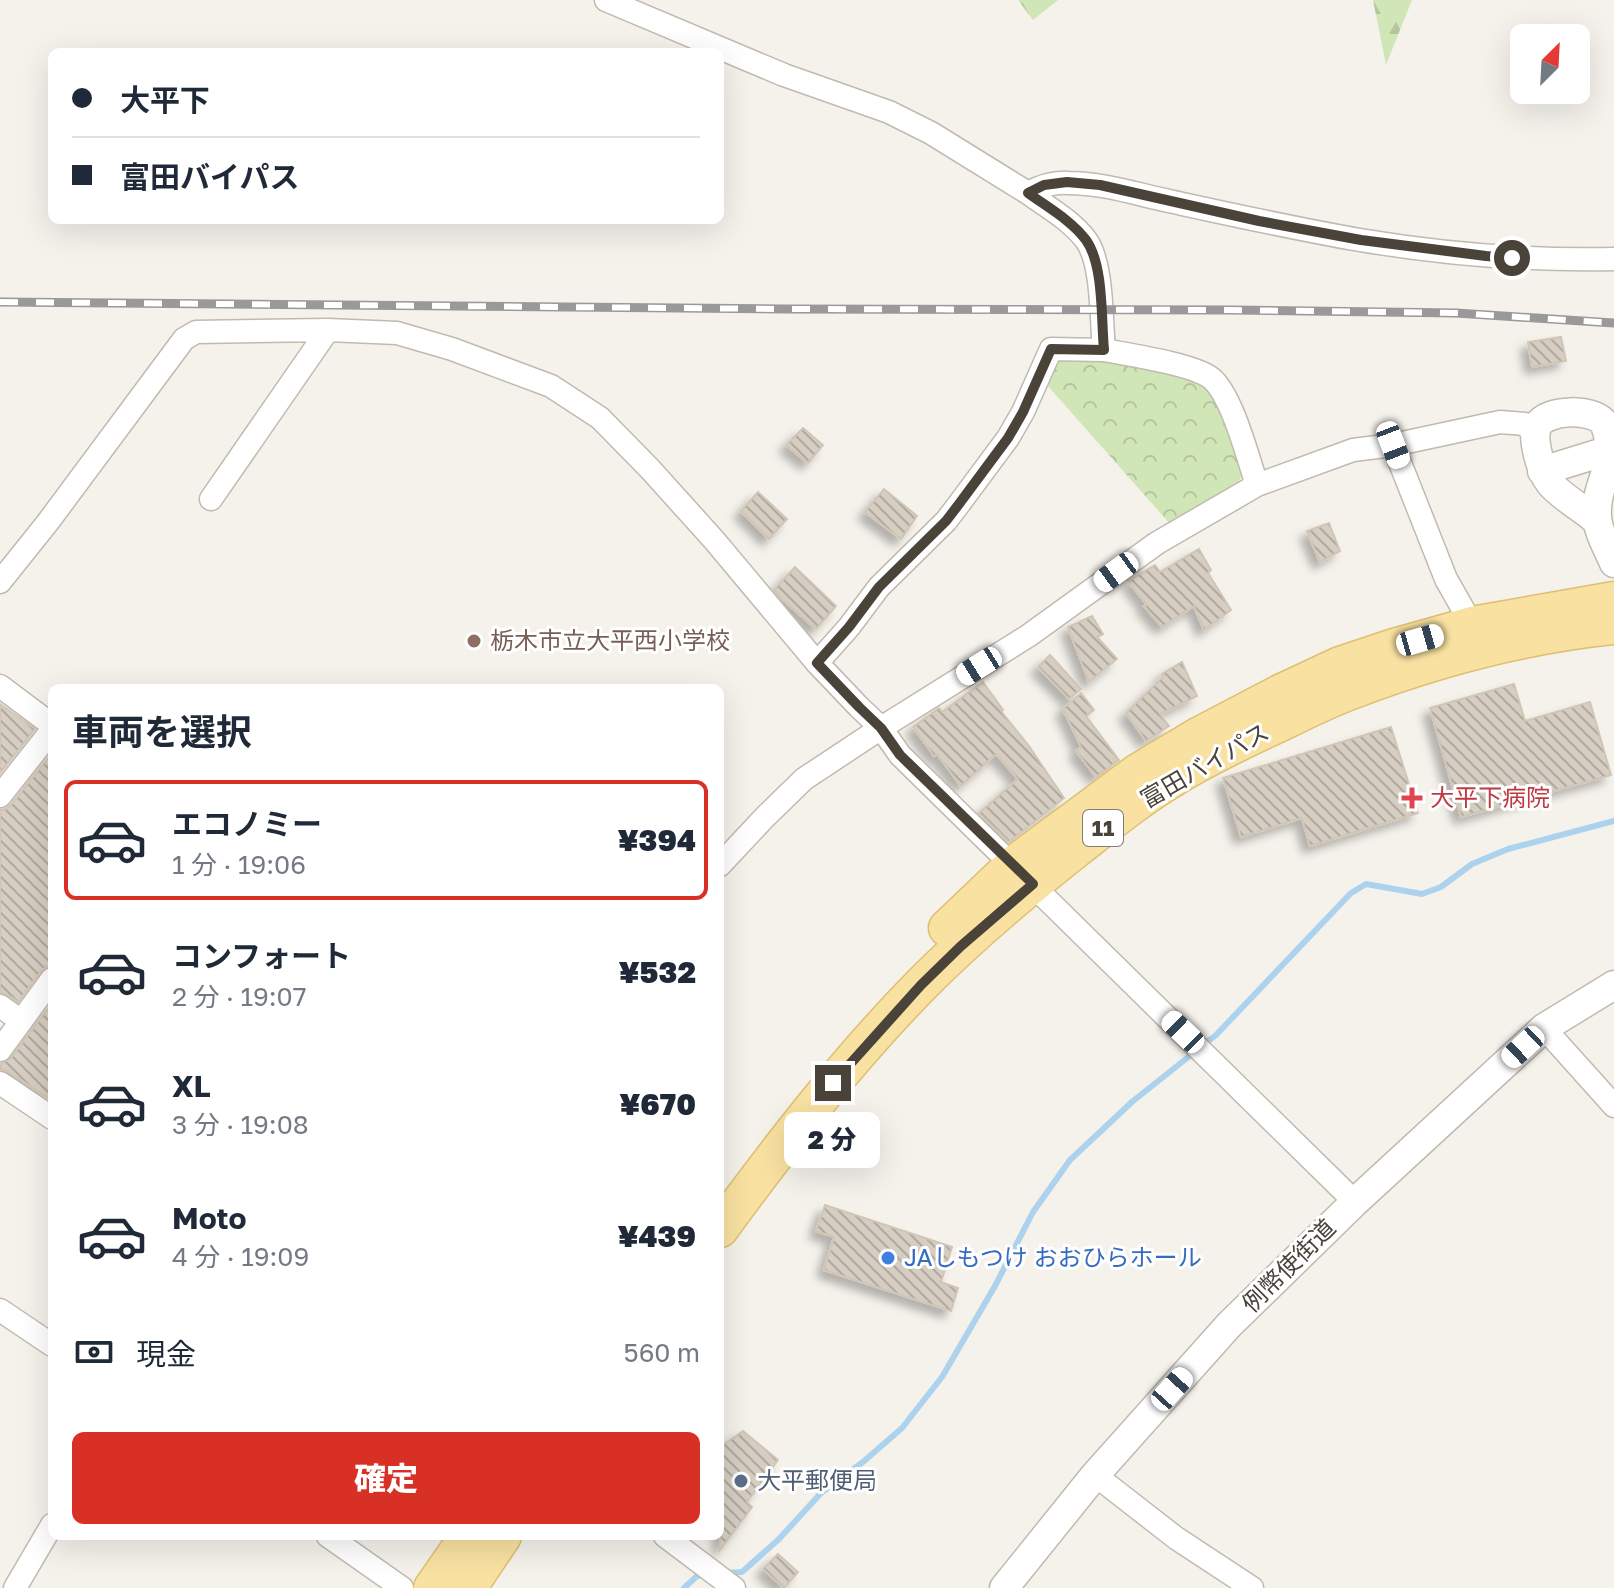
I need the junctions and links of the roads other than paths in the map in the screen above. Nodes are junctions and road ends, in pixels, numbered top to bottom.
1 (606, 0) edge
2 (720, 48) edge
3 (724, 50) edge
4 (1028, 193) junction
5 (1614, 259) edge
6 (328, 330) junction
7 (1104, 350) junction
8 (1609, 421) edge
9 (1535, 435) junction
10 (1393, 445) junction
11 (1613, 449) edge
12 (1542, 471) junction
13 (1257, 485) junction
14 (211, 499) dead end
15 (1597, 521) junction
16 (1614, 563) edge
17 (0, 582) edge
18 (1614, 600) edge
19 (1472, 625) junction
20 (1614, 626) edge
21 (817, 663) junction
22 (0, 686) edge
23 (48, 724) edge
24 (881, 728) junction
25 (48, 732) edge
26 (0, 796) edge
27 (724, 861) edge
28 (1023, 874) junction
29 (48, 984) edge
30 (1614, 985) edge
31 (0, 1006) edge
32 (21, 1021) junction
33 (1544, 1028) junction
34 (0, 1050) edge
35 (0, 1083) edge
36 (1614, 1106) edge
37 (48, 1115) edge
38 (724, 1183) edge
39 (1355, 1202) junction
40 (724, 1224) edge
41 (0, 1310) edge
42 (48, 1342) edge
43 (1095, 1475) junction
44 (48, 1532) edge
45 (334, 1540) edge
46 (465, 1540) edge
47 (500, 1540) edge
48 (670, 1540) edge
49 (15, 1588) edge
50 (402, 1588) edge
51 (432, 1588) edge
52 (468, 1588) edge
53 (734, 1588) edge
54 (1004, 1588) edge
55 (1252, 1588) edge

1 - 2 street
3 - 4 street
4 - 5 street
4 - 7 street
6 - 14 street
6 - 17 street
6 - 21 street
7 - 13 street
7 - 21 street
8 - 9 street
8 - 11 street
9 - 10 street
9 - 12 street
10 - 13 street
10 - 19 street
11 - 12 street
11 - 15 street
12 - 15 street
13 - 24 street
15 - 16 street
18 - 19 main road, 富田バイパス / 11
19 - 28 main road, 富田バイパス / 11
20 - 28 main road, 富田バイパス / 11
21 - 24 street
22 - 23 street
24 - 27 street
24 - 28 street
25 - 26 street
28 - 38 main road, 富田バイパス / 11
28 - 39 street
28 - 40 main road, 富田バイパス / 11
29 - 32 street
30 - 33 street, 例幣使街道
31 - 32 street
32 - 34 street
33 - 36 street
33 - 39 street, 例幣使街道
35 - 37 street
39 - 43 street, 例幣使街道
41 - 42 street
43 - 54 street, 例幣使街道
43 - 55 street
44 - 49 street
45 - 50 street
46 - 51 main road
47 - 52 main road
48 - 53 street

